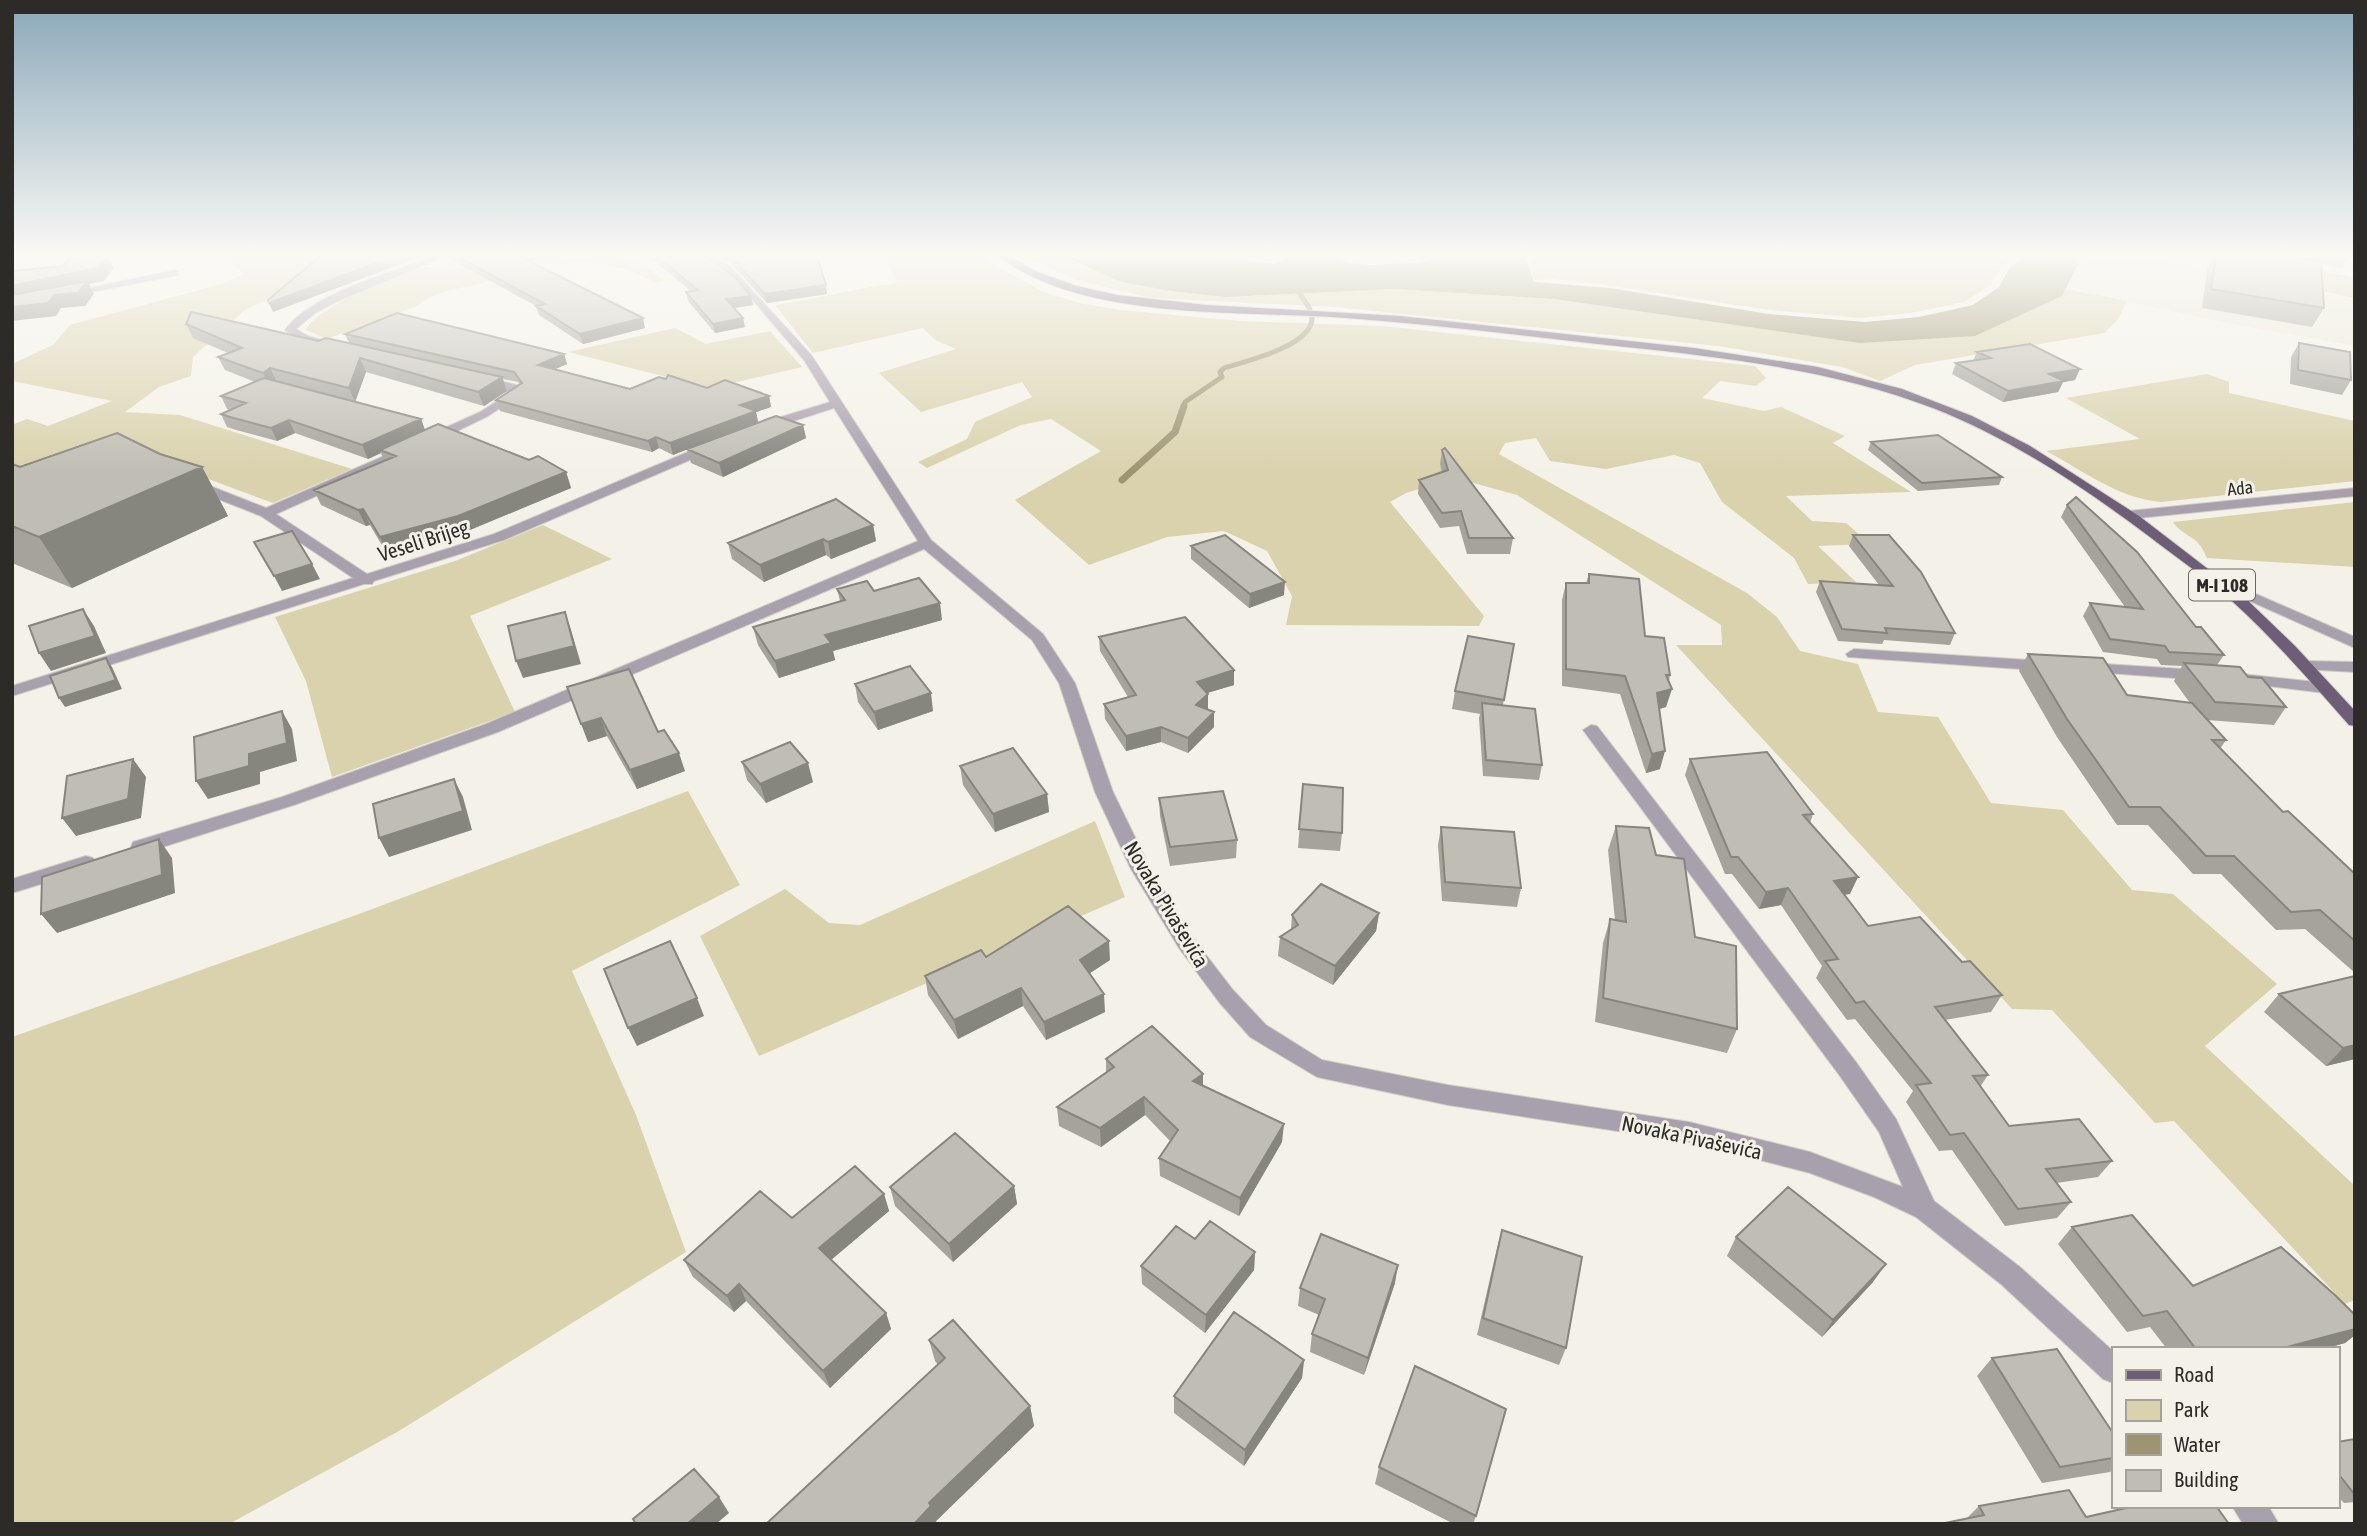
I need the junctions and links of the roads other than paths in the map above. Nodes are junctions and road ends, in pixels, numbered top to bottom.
1 (290, 329) edge
2 (784, 329) edge
3 (1472, 329) edge
4 (343, 347) edge
5 (474, 378) edge
6 (838, 403) junction
7 (422, 424) edge
8 (755, 429) edge
9 (448, 431) junction
10 (724, 440) edge
11 (184, 481) dead end
12 (2355, 492) edge
13 (266, 513) junction
14 (2129, 515) junction
15 (926, 543) junction
16 (367, 581) junction
17 (2220, 582) junction
18 (2355, 643) edge
19 (1854, 654) dead end
20 (2305, 666) junction
21 (2355, 667) edge
22 (2325, 688) junction
23 (12, 691) edge
24 (2355, 721) edge
25 (1591, 730) dead end
26 (12, 886) edge
27 (1925, 1209) junction
28 (2112, 1368) edge
29 (2249, 1508) edge
30 (2264, 1524) edge

1 - 4 street
2 - 6 street, Novaka Pivaševića
3 - 14 main road, M-I 108
5 - 9 street
6 - 8 street
6 - 15 street, Novaka Pivaševića
7 - 9 street
9 - 13 street
10 - 16 street, Veseli Brijeg
11 - 13 street
12 - 14 street, Ada
13 - 16 street
14 - 17 main road, M-I 108
15 - 26 street
15 - 27 street, Novaka Pivaševića
16 - 23 street, Veseli Brijeg
17 - 18 street
17 - 20 main road, M-I 108
19 - 22 street
20 - 21 street
20 - 22 main road, M-I 108
22 - 24 main road, M-I 108
25 - 27 street
27 - 28 street, Novaka Pivaševića
29 - 30 street

